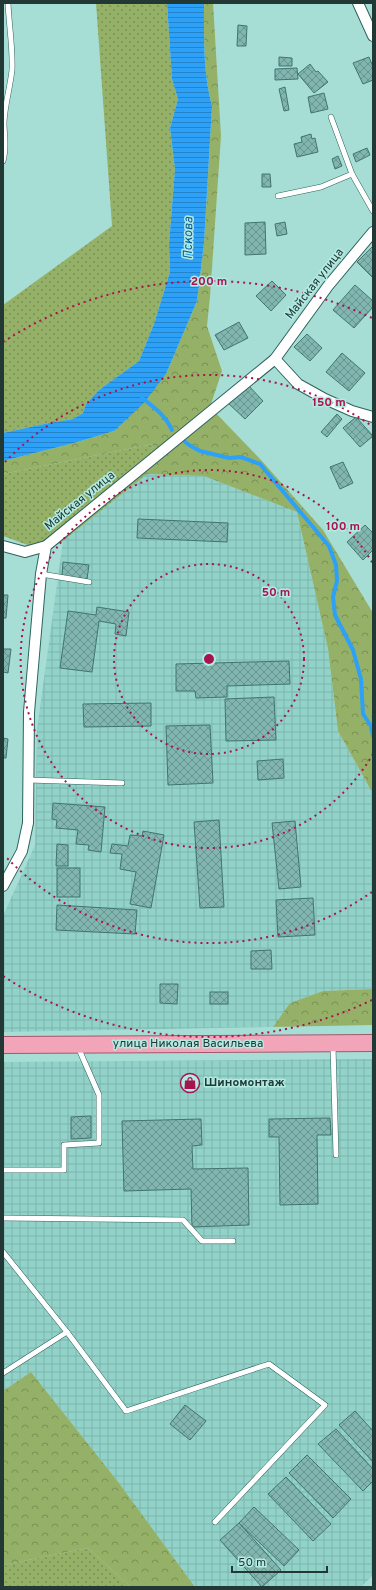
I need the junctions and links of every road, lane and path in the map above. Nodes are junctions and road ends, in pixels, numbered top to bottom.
1 (8, 3) edge
2 (358, 3) edge
3 (373, 36) edge
4 (331, 117) dead end
5 (3, 161) edge
6 (352, 174) junction
7 (278, 196) dead end
8 (373, 211) edge
9 (373, 232) edge
10 (275, 359) junction
11 (373, 417) edge
12 (3, 546) edge
13 (46, 546) junction
14 (41, 574) junction
15 (89, 582) dead end
16 (28, 780) junction
17 (122, 783) dead end
18 (3, 886) edge
19 (333, 1043) junction
20 (373, 1043) edge
21 (77, 1044) junction
22 (3, 1045) edge
23 (336, 1155) dead end
24 (3, 1170) edge
25 (3, 1218) edge
26 (233, 1241) dead end
27 (3, 1252) edge
28 (68, 1332) junction
29 (3, 1373) edge
30 (215, 1522) dead end

1 - 5 lane
2 - 3 street
4 - 6 lane
6 - 7 lane
6 - 8 lane
9 - 10 street, Майская улица
10 - 11 street
10 - 13 street, Майская улица
12 - 13 street
13 - 14 street, Майская улица
14 - 15 lane
14 - 16 street, Майская улица
16 - 17 lane
16 - 18 street, Майская улица
19 - 20 main road, улица Николая Васильева
19 - 21 main road, улица Николая Васильева
19 - 23 lane
21 - 22 main road, улица Николая Васильева
21 - 24 lane
25 - 26 lane
27 - 28 lane
28 - 29 lane
28 - 30 lane

